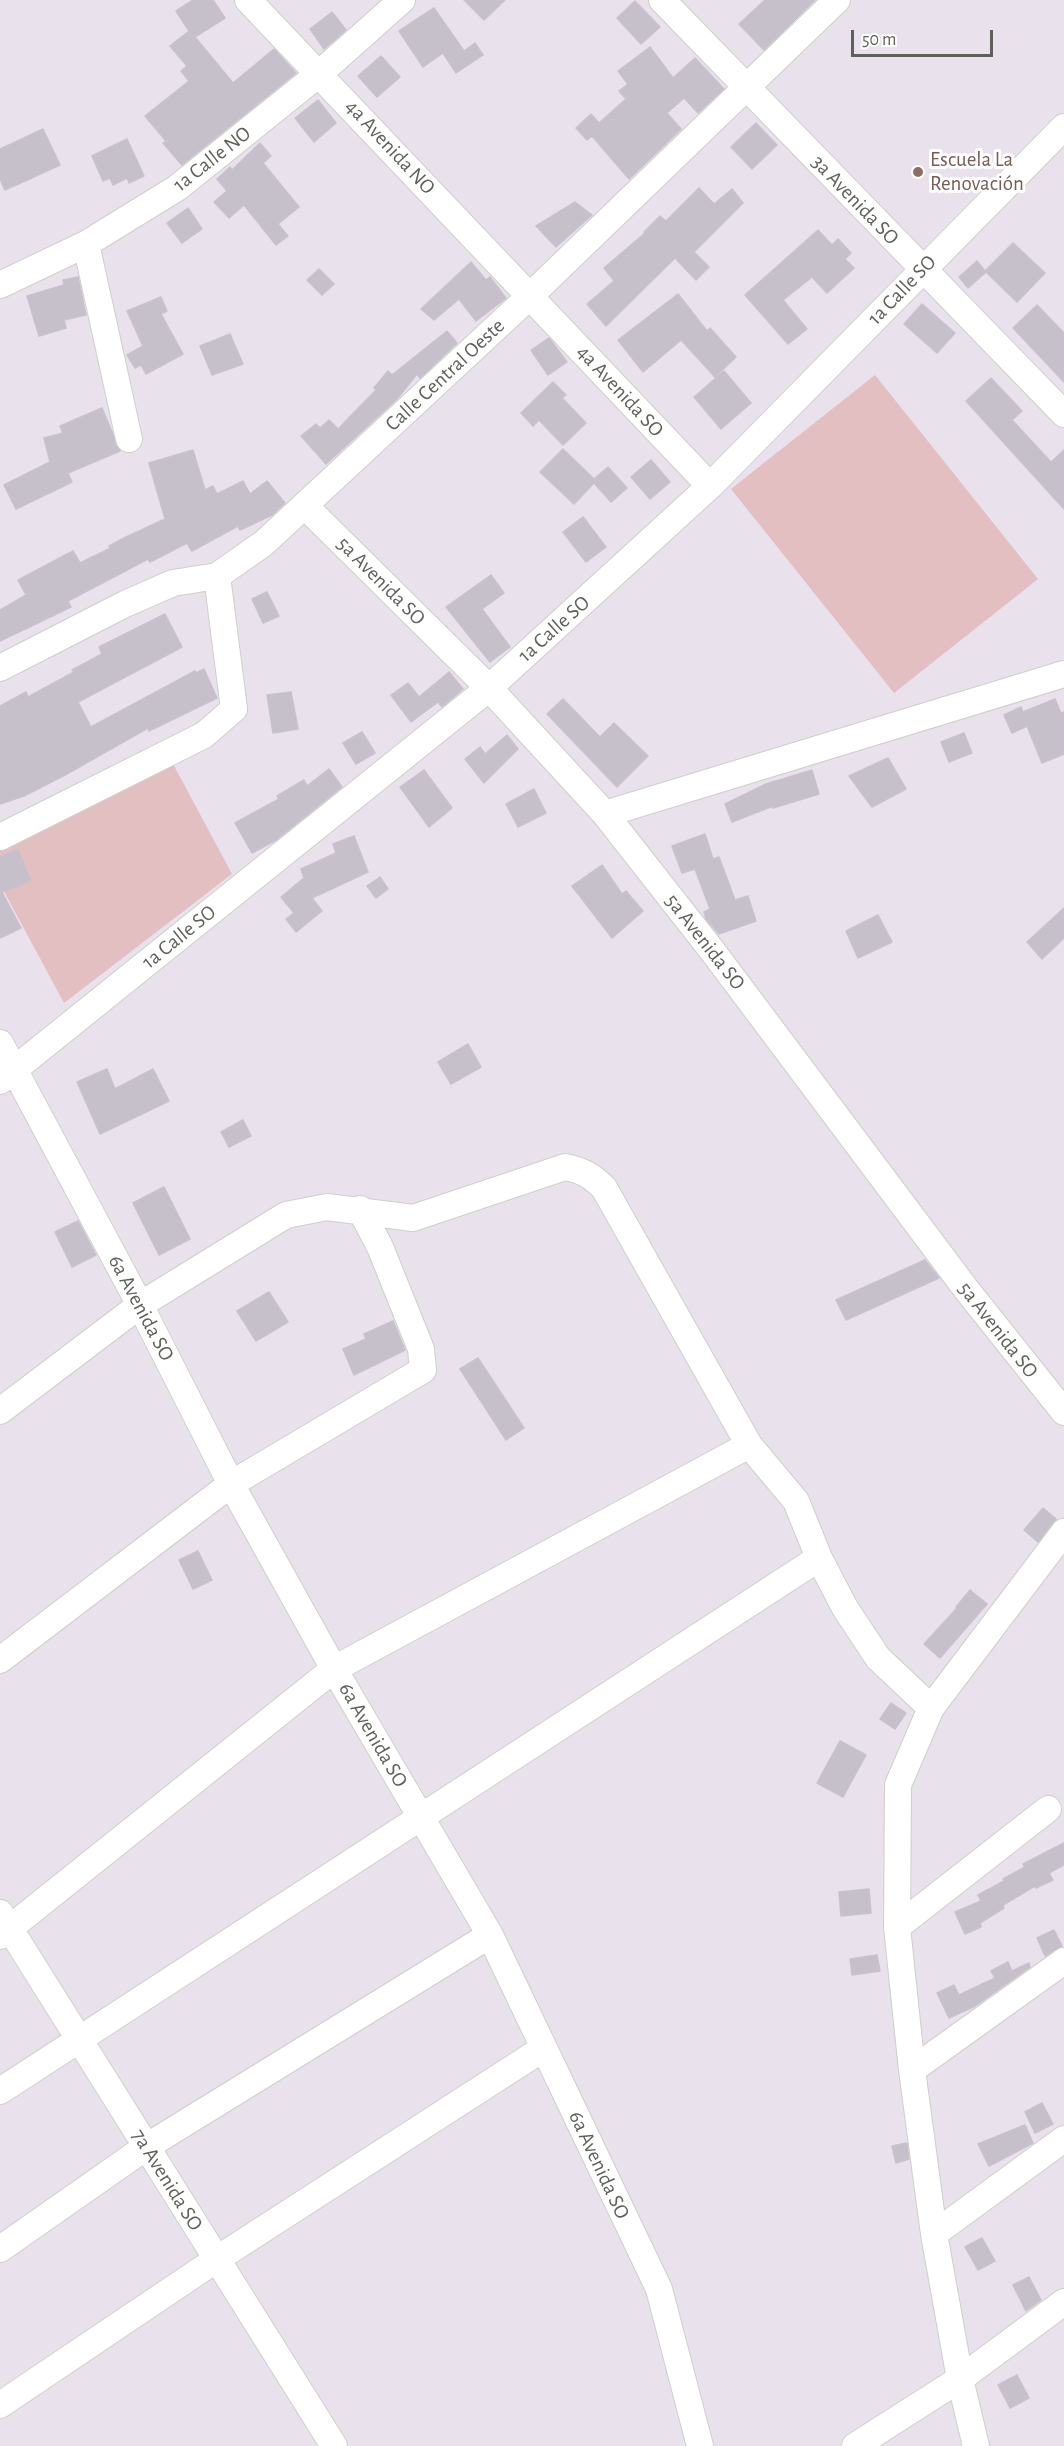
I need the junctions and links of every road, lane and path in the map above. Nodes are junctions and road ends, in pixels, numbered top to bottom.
1 (248, 0) edge
2 (402, 0) edge
3 (662, 0) edge
4 (837, 0) edge
5 (320, 73) junction
6 (748, 88) junction
7 (1064, 127) edge
8 (86, 244) junction
9 (922, 269) junction
10 (0, 285) edge
11 (530, 296) junction
12 (1064, 414) edge
13 (129, 439) dead end
14 (710, 486) junction
15 (306, 507) junction
16 (217, 576) junction
17 (0, 668) edge
18 (1064, 674) edge
19 (489, 688) junction
20 (605, 814) junction
21 (0, 837) edge
22 (0, 1043) edge
23 (7, 1076) edge
24 (360, 1209) junction
25 (140, 1305) junction
26 (0, 1411) edge
27 (1064, 1412) edge
28 (749, 1446) junction
29 (231, 1484) junction
30 (1064, 1532) edge
31 (819, 1558) junction
32 (0, 1660) edge
33 (334, 1669) junction
34 (931, 1708) junction
35 (1047, 1809) dead end
36 (421, 1818) junction
37 (3, 1926) edge
38 (897, 1927) junction
39 (490, 1935) junction
40 (1064, 1961) edge
41 (78, 2038) junction
42 (544, 2048) junction
43 (912, 2070) junction
44 (0, 2091) edge
45 (1064, 2139) edge
46 (146, 2146) junction
47 (934, 2234) junction
48 (0, 2249) edge
49 (217, 2259) junction
50 (1064, 2302) edge
51 (960, 2379) junction
52 (0, 2405) edge
53 (334, 2446) edge
54 (700, 2446) edge
55 (855, 2446) edge
56 (976, 2446) edge

1 - 5 street, 4a Avenida NO
2 - 5 street, 1a Calle NO
3 - 6 street, 3a Avenida SO
4 - 6 street, Calle Central Oeste
5 - 8 street, 1a Calle NO
5 - 11 street, 4a Avenida NO
6 - 9 street, 3a Avenida SO
6 - 11 street, Calle Central Oeste
7 - 9 street, 1a Calle SO
8 - 10 street, 1a Calle NO
8 - 13 street
9 - 12 street, 3a Avenida SO
9 - 14 street, 1a Calle SO
11 - 14 street, 4a Avenida SO
11 - 15 street, Calle Central Oeste
14 - 19 street, 1a Calle SO
15 - 16 street, Calle Central Oeste
15 - 19 street, 5a Avenida SO
16 - 17 street, Calle Central Oeste
16 - 21 street
18 - 20 street
19 - 20 street, 5a Avenida SO
19 - 23 street, 1a Calle SO
20 - 27 street, 5a Avenida SO
22 - 23 street, 6a Avenida SO
23 - 25 street, 6a Avenida SO
24 - 25 street
24 - 28 street
24 - 29 street
25 - 26 street
25 - 29 street, 6a Avenida SO
28 - 31 street
28 - 33 street
29 - 32 street
29 - 33 street, 6a Avenida SO
30 - 34 street
31 - 34 street
31 - 36 street
33 - 36 street, 6a Avenida SO
33 - 37 street
34 - 38 street
35 - 38 street
36 - 39 street, 6a Avenida SO
36 - 41 street
37 - 41 street, 7a Avenida SO
38 - 43 street
39 - 42 street, 6a Avenida SO
39 - 46 street
40 - 43 street
41 - 44 street
41 - 46 street, 7a Avenida SO
42 - 49 street
42 - 54 street, 6a Avenida SO
43 - 47 street
45 - 47 street
46 - 48 street
46 - 49 street, 7a Avenida SO
47 - 51 street
49 - 52 street
49 - 53 street, 7a Avenida SO
50 - 51 street
51 - 55 street
51 - 56 street

